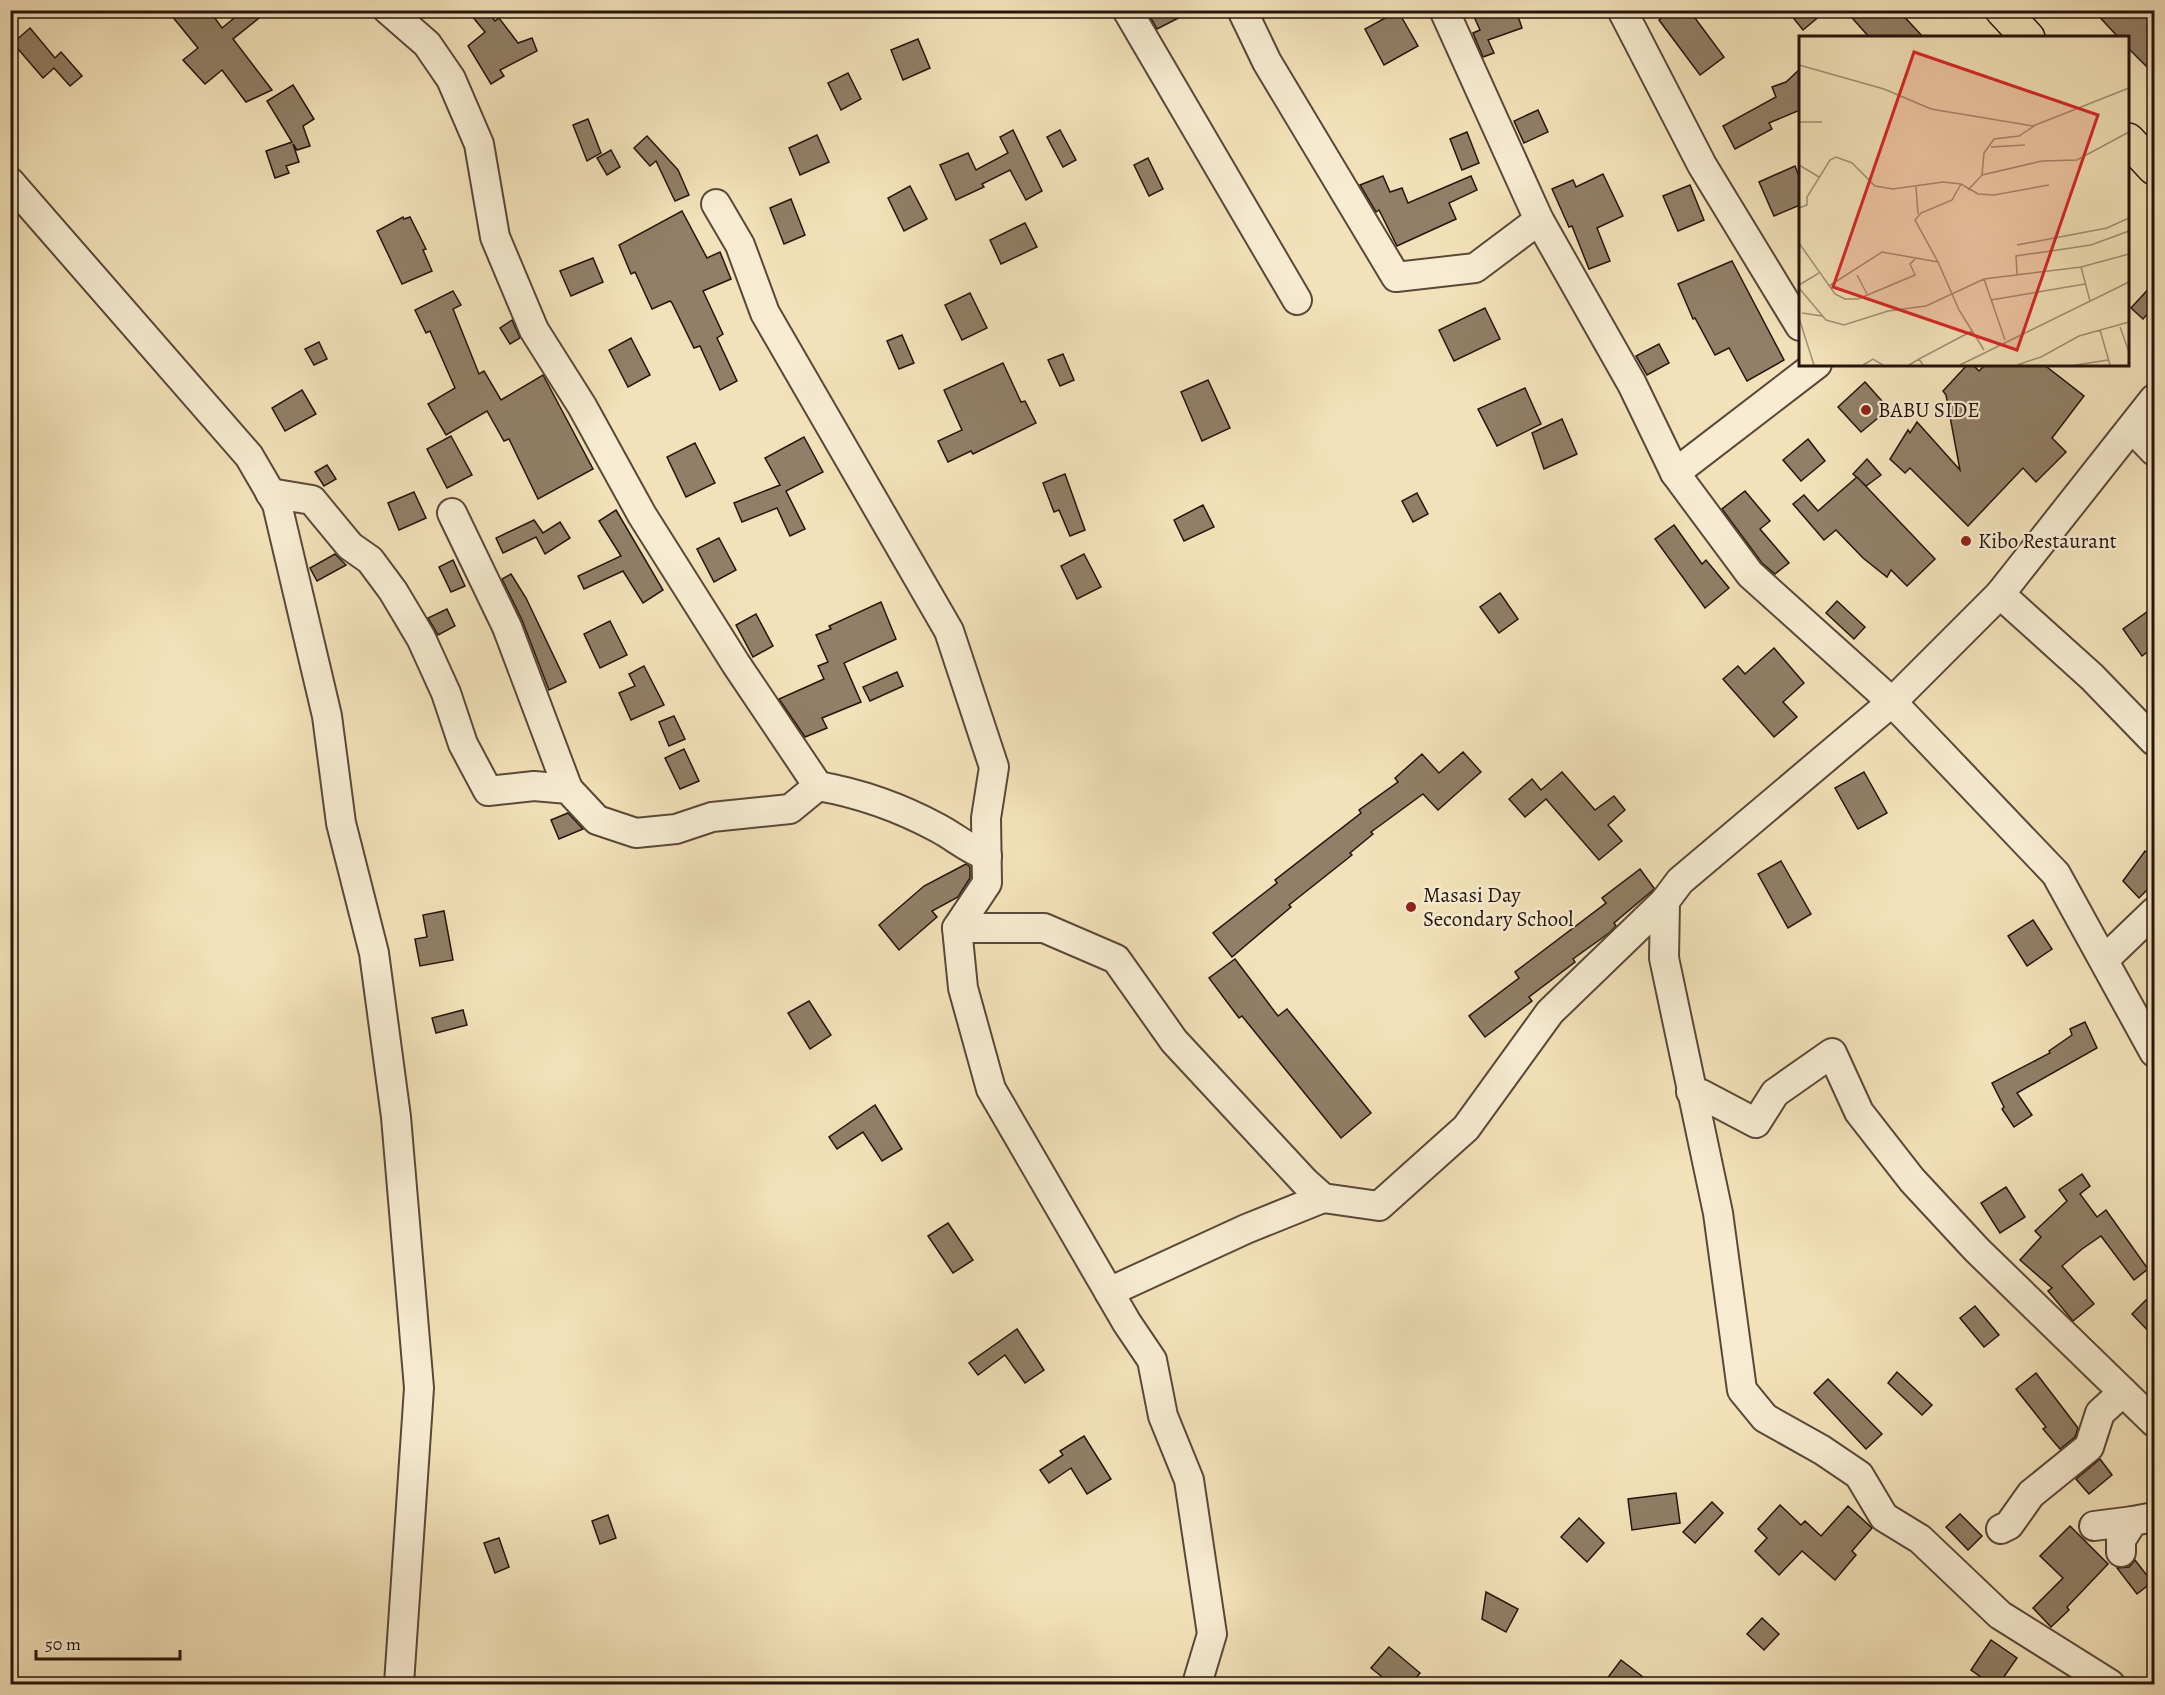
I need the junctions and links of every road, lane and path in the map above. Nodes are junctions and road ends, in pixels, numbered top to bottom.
1 (388, 10) edge
2 (1127, 10) edge
3 (1242, 10) edge
4 (1444, 10) edge
5 (1622, 10) edge
6 (2002, 10) edge
7 (2026, 36) edge
8 (2129, 142) edge
9 (2154, 168) edge
10 (10, 182) edge
11 (716, 204) dead end
12 (1539, 220) junction
13 (1297, 300) dead end
14 (1799, 324) edge
15 (1814, 366) edge
16 (2154, 399) edge
17 (2132, 428) junction
18 (2154, 451) edge
19 (1675, 473) junction
20 (270, 493) junction
21 (452, 513) dead end
22 (2000, 594) junction
23 (1892, 702) junction
24 (2154, 741) edge
25 (818, 786) junction
26 (568, 789) junction
27 (987, 856) junction
28 (1665, 901) junction
29 (2154, 912) edge
30 (957, 928) junction
31 (2104, 960) junction
32 (2154, 1052) edge
33 (1691, 1092) junction
34 (1323, 1198) junction
35 (1109, 1292) junction
36 (2123, 1392) junction
37 (2154, 1422) edge
38 (2144, 1519) edge
39 (2094, 1526) dead end
40 (2001, 1529) dead end
41 (2121, 1552) dead end
42 (399, 1684) edge
43 (1197, 1684) edge
44 (2110, 1684) edge

1 - 25 street
2 - 13 street
3 - 12 street
4 - 12 street
5 - 14 street
6 - 7 highway
8 - 9 highway
10 - 20 street
11 - 27 street
12 - 19 street
15 - 19 street
16 - 17 street
17 - 18 street
17 - 22 street
19 - 23 street
20 - 26 street
20 - 42 street
21 - 26 street
22 - 23 street
22 - 24 street
23 - 28 street
23 - 31 street
25 - 26 street
25 - 27 street
27 - 30 street
28 - 33 street
28 - 34 street
29 - 31 street
30 - 34 street
30 - 35 street
31 - 32 street
33 - 36 street
33 - 44 street
34 - 35 street
35 - 43 street
36 - 37 street
36 - 40 street
38 - 39 street
38 - 41 street

